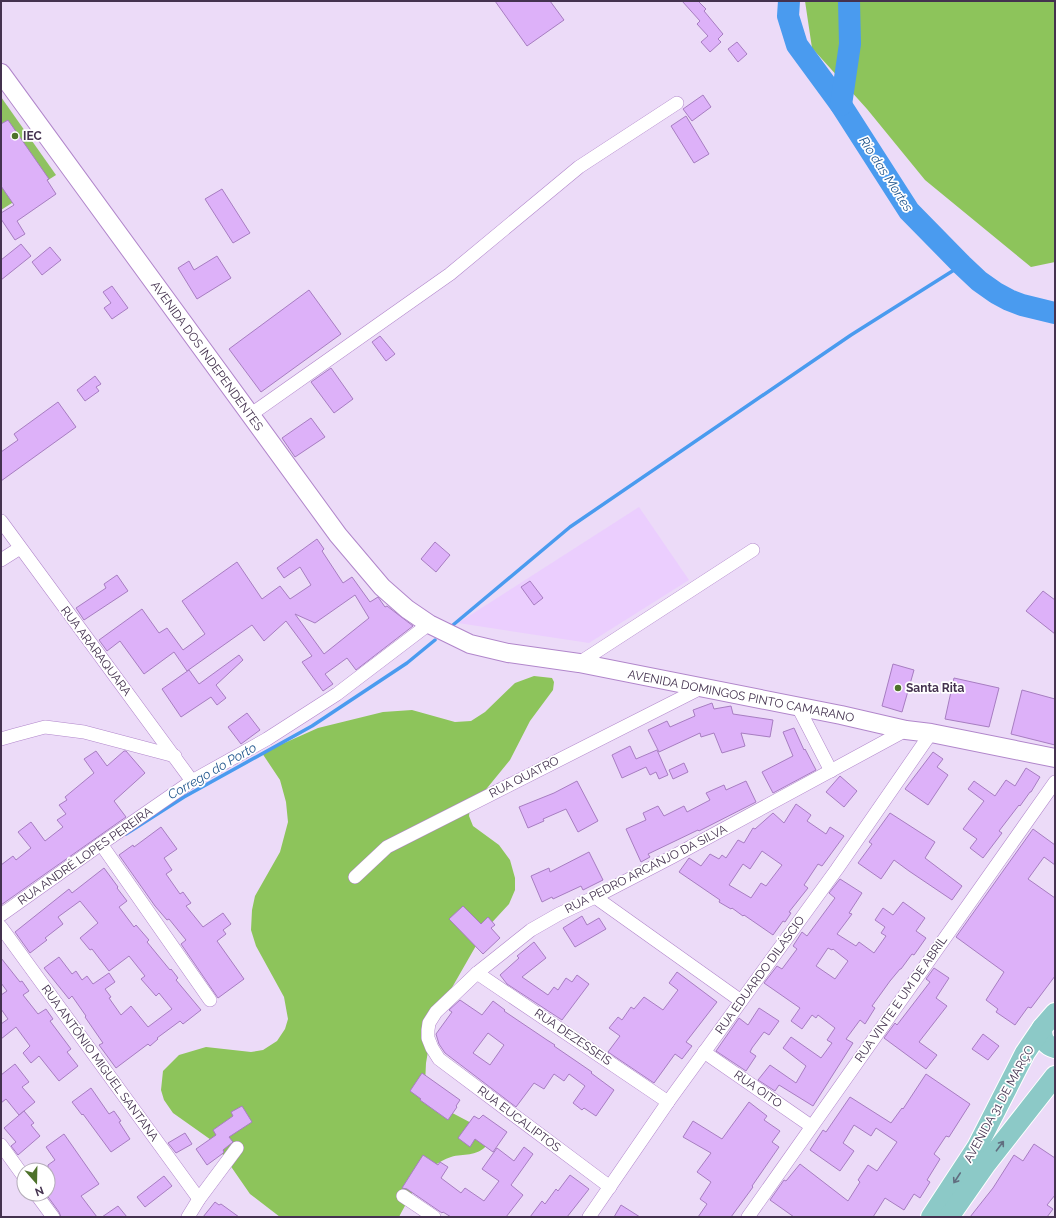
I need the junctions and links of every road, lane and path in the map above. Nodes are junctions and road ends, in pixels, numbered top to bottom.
1 (1, 73) edge
2 (678, 103) dead end
3 (250, 415) junction
4 (1, 521) edge
5 (20, 548) junction
6 (753, 550) dead end
7 (1, 560) edge
8 (430, 624) junction
9 (578, 663) junction
10 (701, 688) junction
11 (798, 707) junction
12 (906, 730) junction
13 (931, 733) junction
14 (1, 740) edge
15 (174, 756) junction
16 (1055, 758) edge
17 (831, 771) junction
18 (192, 781) junction
19 (1055, 782) edge
20 (104, 848) junction
21 (355, 877) dead end
22 (595, 897) junction
23 (1, 915) edge
24 (2, 928) edge
25 (477, 973) junction
26 (210, 1000) dead end
27 (741, 1001) junction
28 (1055, 1012) edge
29 (1042, 1028) junction
30 (432, 1048) joint
31 (1055, 1048) edge
32 (704, 1052) junction
33 (1055, 1076) edge
34 (668, 1102) junction
35 (811, 1126) junction
36 (1, 1145) edge
37 (237, 1148) dead end
38 (16, 1166) edge
39 (610, 1187) junction
40 (403, 1196) dead end
41 (199, 1199) junction
42 (42, 1202) edge
43 (947, 1213) edge
44 (53, 1217) edge
45 (188, 1217) edge
46 (434, 1217) edge
47 (589, 1217) edge
48 (748, 1217) edge

1 - 3 main road, AVENIDA DOS INDEPENDENTES
2 - 3 street
3 - 8 main road, AVENIDA DOS INDEPENDENTES
4 - 5 street, RUA ARARAQUARA
5 - 7 street
5 - 15 street, RUA ARARAQUARA
6 - 9 street
8 - 9 main road, AVENIDA DOMINGOS PINTO CAMARANO
8 - 18 street, RUA ANDRÉ LOPES PEREIRA
9 - 10 main road, AVENIDA DOMINGOS PINTO CAMARANO
10 - 11 main road, AVENIDA DOMINGOS PINTO CAMARANO
10 - 21 street, RUA QUATRO
11 - 12 main road, AVENIDA DOMINGOS PINTO CAMARANO
11 - 17 street
12 - 13 main road, AVENIDA DOMINGOS PINTO CAMARANO
12 - 17 street, RUA PEDRO ARCANJO DA SILVA
13 - 16 main road, AVENIDA DOMINGOS PINTO CAMARANO
13 - 27 street, RUA EDUARDO DILÁSCIO
14 - 15 street
15 - 18 street, RUA ARARAQUARA
17 - 22 street, RUA PEDRO ARCANJO DA SILVA
18 - 20 street, RUA ANDRÉ LOPES PEREIRA
19 - 35 street, RUA VINTE E UM DE ABRIL
20 - 23 street, RUA ANDRÉ LOPES PEREIRA
20 - 26 street
22 - 25 street, RUA PEDRO ARCANJO DA SILVA
22 - 27 street
24 - 41 street, RUA ANTÔNIO MIGUEL SANTANA
25 - 30 street, RUA PEDRO ARCANJO DA SILVA
25 - 34 street, RUA DEZESSEIS
27 - 32 street, RUA EDUARDO DILÁSCIO
28 - 29 main road, AVENIDA 31 DE MARÇO
29 - 31 main road
29 -> 43 main road, AVENIDA 31 DE MARÇO
30 - 39 street, RUA EUCALIPTOS
32 - 34 street, RUA EDUARDO DILÁSCIO
32 - 35 street, RUA OITO
43 -> 33 main road, AVENIDA 31 DE MARÇO
34 - 39 street, RUA EDUARDO DILÁSCIO
35 - 48 street, RUA VINTE E UM DE ABRIL
36 - 38 street
37 - 41 street
39 - 47 street, RUA EDUARDO DILÁSCIO
40 - 46 street
41 - 45 street
42 - 44 street

